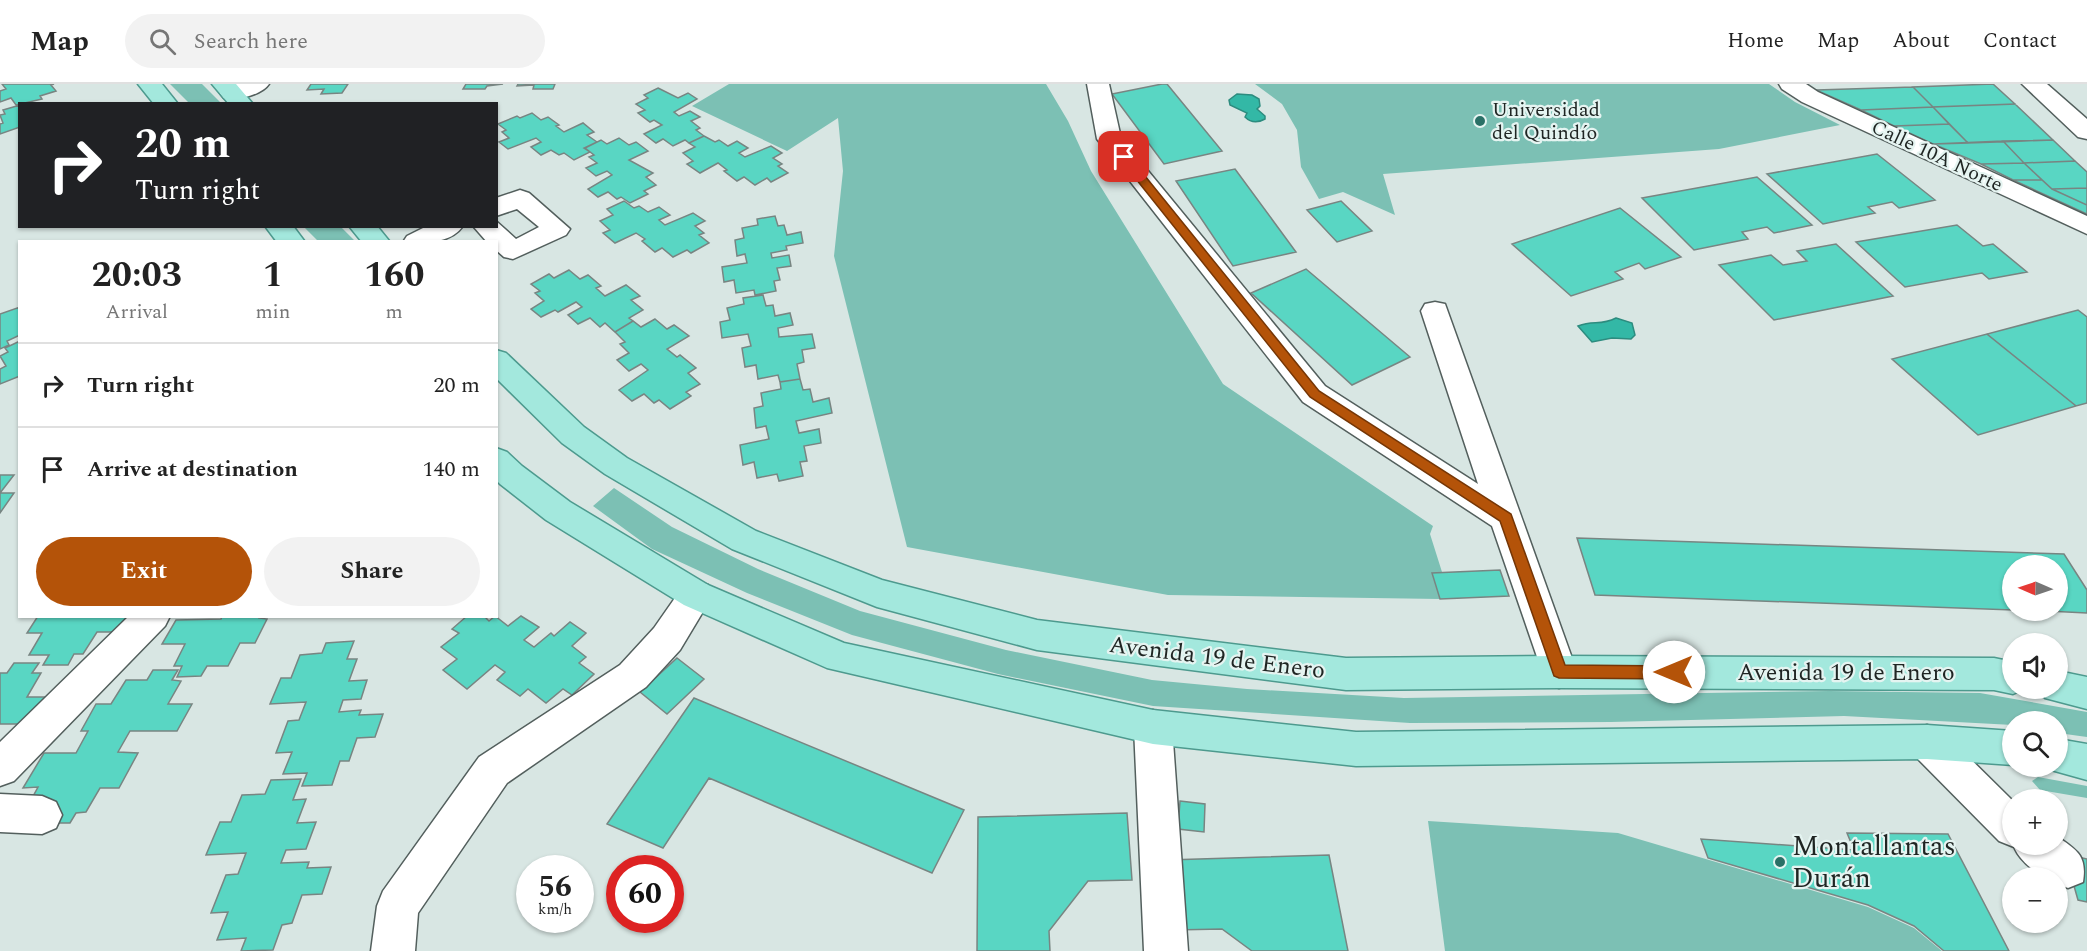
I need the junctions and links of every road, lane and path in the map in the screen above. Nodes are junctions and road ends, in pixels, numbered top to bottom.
1 (149, 84) edge
2 (258, 84) edge
3 (1098, 84) edge
4 (1790, 84) edge
5 (2033, 84) edge
6 (232, 94) edge
7 (165, 102) edge
8 (2087, 132) edge
9 (498, 207) edge
10 (2087, 226) edge
11 (280, 228) edge
12 (364, 228) edge
13 (446, 228) edge
14 (488, 228) edge
15 (290, 240) edge
16 (375, 240) edge
17 (420, 240) edge
18 (1435, 311) dead end
19 (498, 362) edge
20 (501, 472) edge
21 (1506, 518) junction
22 (696, 595) junction
23 (151, 618) edge
24 (1559, 672) junction
25 (2002, 676) edge
26 (2068, 689) edge
27 (2087, 693) edge
28 (1153, 727) junction
29 (1927, 742) junction
30 (2002, 747) edge
31 (2068, 758) edge
32 (2087, 762) edge
33 (0, 768) edge
34 (0, 813) edge
35 (42, 815) dead end
36 (2002, 817) edge
37 (2049, 855) edge
38 (2067, 867) edge
39 (393, 951) edge
40 (1166, 951) edge

1 - 7 main road
2 - 6 street
3 - 21 street
4 - 10 street, Calle 10A Norte
5 - 8 street
9 - 14 street
11 - 15 main road
12 - 16 main road
13 - 17 street
18 - 21 street
19 - 24 main road, Avenida 19 de Enero
20 - 22 main road
21 - 24 street
22 - 28 main road
22 - 39 street
23 - 33 street
24 - 25 main road, Avenida 19 de Enero
26 - 27 main road
28 - 29 main road
28 - 40 street
29 - 30 main road
29 - 36 street
31 - 32 main road
34 - 35 street
37 - 38 street

